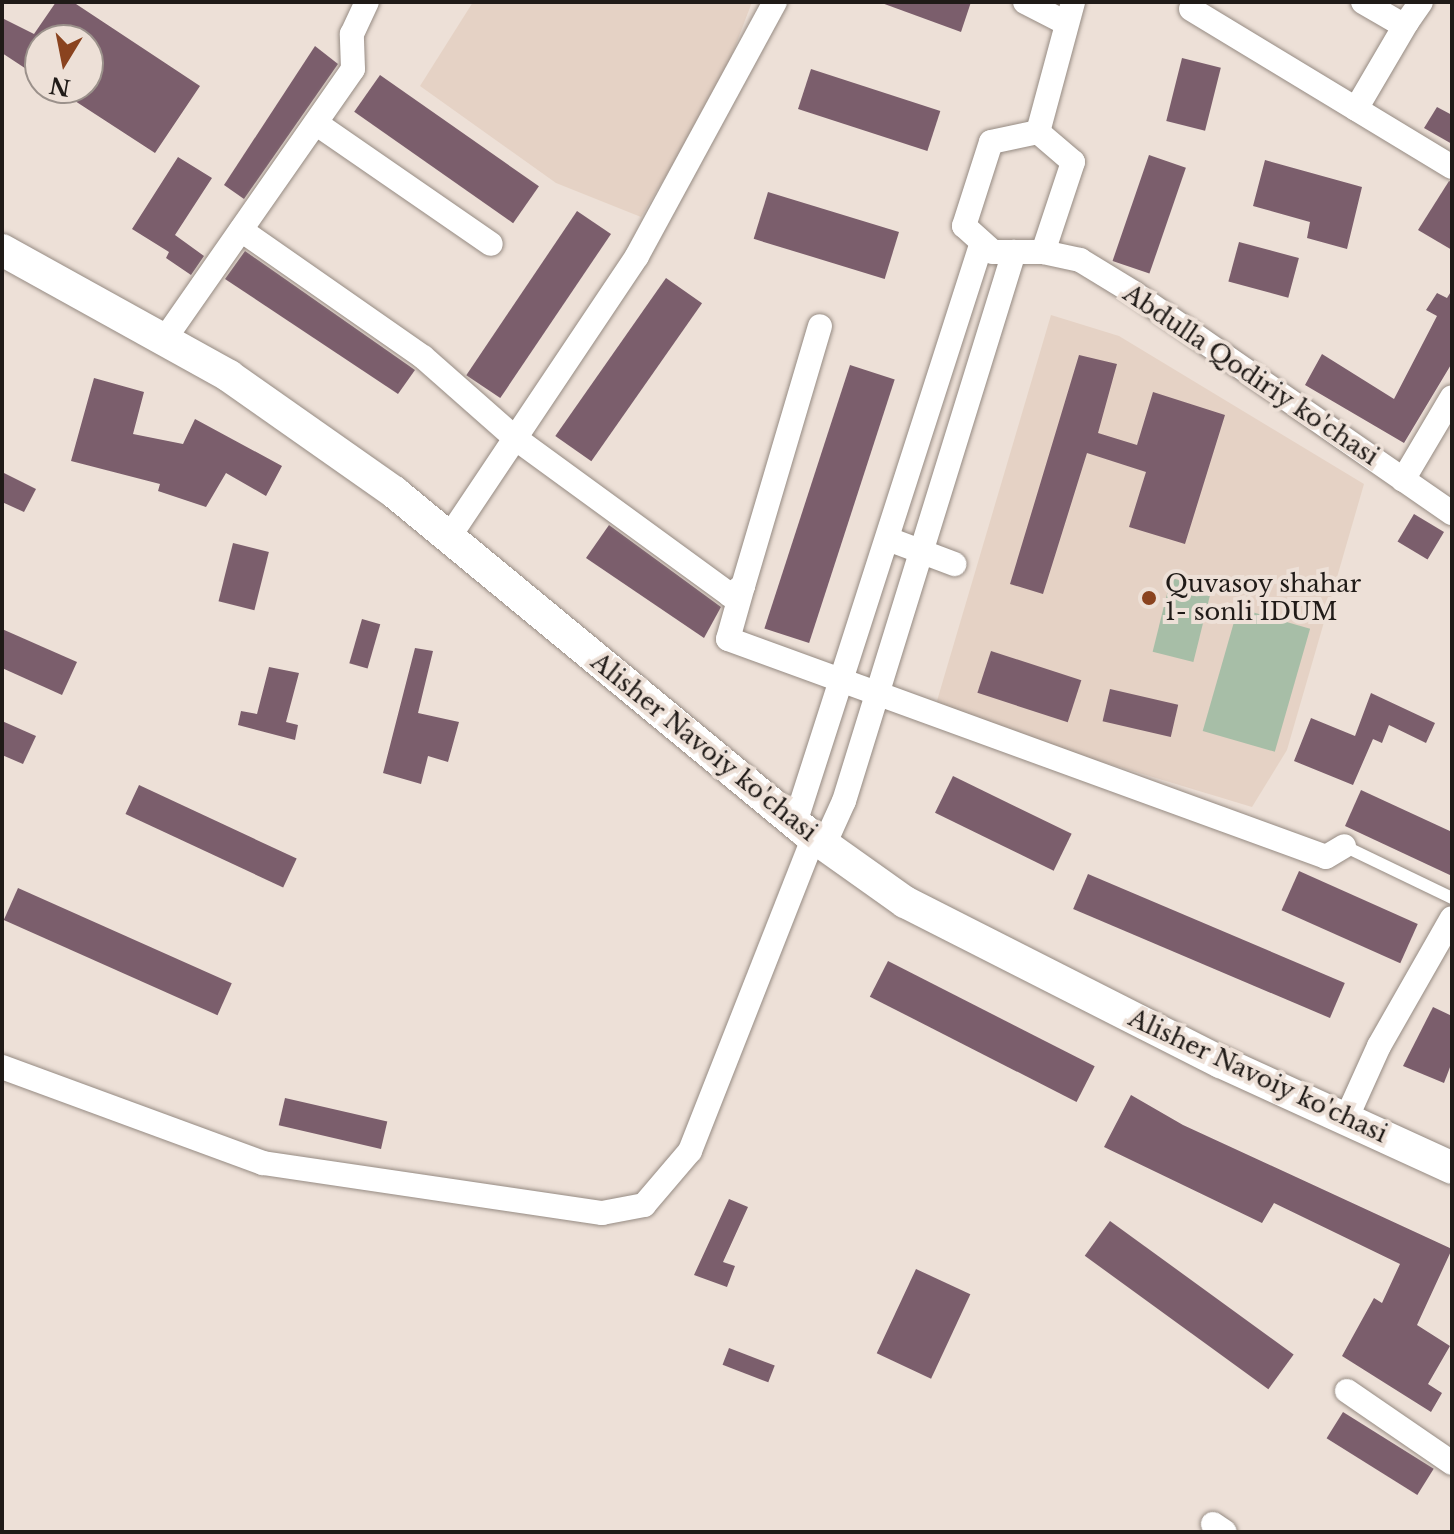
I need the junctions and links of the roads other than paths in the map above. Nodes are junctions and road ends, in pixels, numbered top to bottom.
1 (367, 2) edge
2 (775, 2) edge
3 (1025, 2) edge
4 (1363, 2) edge
5 (1191, 9) dead end
6 (1414, 12) edge
7 (1070, 13) edge
8 (1356, 109) junction
9 (317, 124) junction
10 (1038, 132) junction
11 (1452, 167) edge
12 (241, 230) junction
13 (982, 242) junction
14 (491, 244) dead end
15 (2, 250) edge
16 (1014, 252) junction
17 (1043, 252) junction
18 (820, 326) dead end
19 (164, 340) junction
20 (1452, 397) edge
21 (515, 438) junction
22 (1403, 480) junction
23 (1452, 513) edge
24 (449, 537) junction
25 (888, 539) junction
26 (921, 552) junction
27 (954, 564) dead end
28 (743, 586) junction
29 (841, 682) junction
30 (876, 697) junction
31 (811, 835) junction
32 (1344, 846) joint
33 (1452, 898) edge
34 (1452, 918) edge
35 (2, 1067) edge
36 (1346, 1119) junction
37 (1452, 1168) edge
38 (1347, 1391) dead end
39 (1452, 1463) edge

1 - 9 street
2 - 21 street
3 - 7 street
4 - 6 street
5 - 8 street
6 - 8 street
7 - 10 street
8 - 11 street
9 - 12 street
9 - 14 street
10 - 13 street
10 - 17 street
12 - 19 street
12 - 21 street
13 - 16 street
13 - 25 street
15 - 19 street, Alisher Navoiy ko'chasi
16 - 17 street
16 - 26 street
17 - 22 street, Abdulla Qodiriy ko'chasi
18 - 28 street
19 - 24 street, Alisher Navoiy ko'chasi
20 - 22 street
21 - 24 street
21 - 28 street
22 - 23 street, Abdulla Qodiriy ko'chasi
24 - 31 street, Alisher Navoiy ko'chasi
25 - 26 street
25 - 29 street
26 - 27 street
26 - 30 street
28 - 29 street
29 - 30 street
29 - 31 street
30 - 31 street
30 - 32 street
31 - 35 street
31 - 36 street, Alisher Navoiy ko'chasi
32 - 33 lane
34 - 36 street
36 - 37 street, Alisher Navoiy ko'chasi
38 - 39 street

